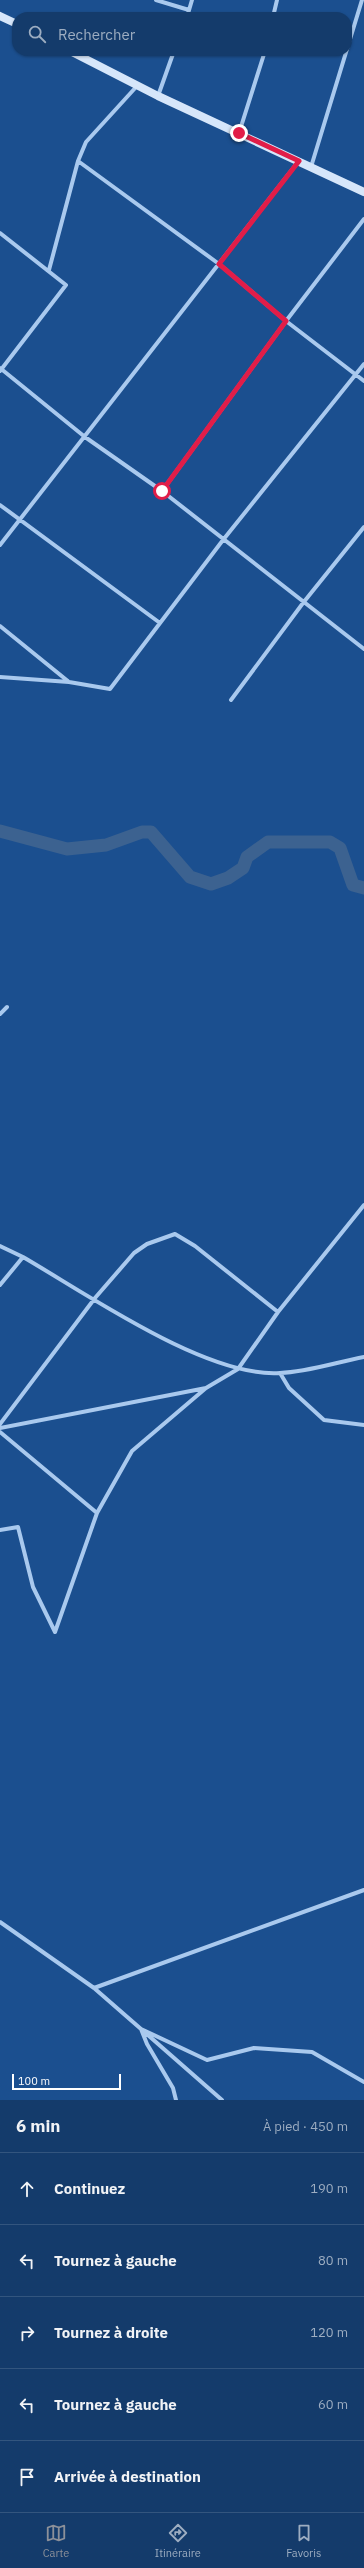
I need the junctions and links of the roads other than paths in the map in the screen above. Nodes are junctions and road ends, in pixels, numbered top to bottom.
1 (156, 0) edge
2 (192, 0) edge
3 (277, 0) edge
4 (362, 0) edge
5 (189, 10) joint
6 (274, 12) edge
7 (1, 17) edge
8 (12, 22) edge
9 (352, 33) edge
10 (80, 56) edge
11 (172, 56) edge
12 (263, 56) edge
13 (345, 56) edge
14 (137, 85) junction
15 (158, 96) junction
16 (239, 133) junction
17 (78, 161) junction
18 (299, 161) junction
19 (311, 167) junction
20 (364, 192) edge
21 (364, 219) edge
22 (0, 233) edge
23 (219, 264) junction
24 (49, 270) junction
25 (286, 321) junction
26 (364, 364) edge
27 (0, 369) edge
28 (356, 374) junction
29 (364, 381) edge
30 (85, 437) junction
31 (162, 491) junction
32 (0, 505) edge
33 (19, 520) junction
34 (364, 528) edge
35 (223, 540) junction
36 (0, 544) edge
37 (303, 604) junction
38 (160, 623) junction
39 (0, 626) edge
40 (364, 649) edge
41 (0, 677) edge
42 (69, 682) junction
43 (231, 700) dead end
44 (8, 1006) dead end
45 (0, 1014) edge
46 (364, 1205) edge
47 (0, 1246) edge
48 (23, 1257) junction
49 (0, 1285) edge
50 (95, 1298) junction
51 (278, 1312) junction
52 (364, 1357) edge
53 (238, 1369) junction
54 (280, 1373) junction
55 (206, 1388) junction
56 (0, 1424) edge
57 (364, 1425) edge
58 (0, 1428) edge
59 (0, 1432) edge
60 (97, 1513) junction
61 (0, 1530) edge
62 (364, 1890) edge
63 (0, 1922) edge
64 (94, 1988) junction
65 (141, 2029) junction
66 (364, 2082) edge
67 (176, 2100) edge
68 (222, 2100) edge

1 - 5 street
2 - 5 street
3 - 6 street
4 - 9 street
7 - 8 main road
10 - 14 main road
11 - 15 street
12 - 16 street
13 - 19 street
14 - 15 main road
14 - 17 street
15 - 16 main road
16 - 18 main road
17 - 23 street
17 - 24 street
18 - 19 main road
18 - 23 street
19 - 20 main road
21 - 25 street
22 - 24 street
23 - 25 street
23 - 30 street
24 - 27 street
25 - 28 street
25 - 31 street
26 - 28 street
27 - 30 street
28 - 29 street
28 - 35 street
30 - 31 street
30 - 33 street
31 - 35 street
32 - 33 street
33 - 36 street
33 - 38 street
34 - 37 street
35 - 37 street
35 - 38 street
37 - 40 street
37 - 43 street
38 - 42 street
39 - 42 street
41 - 42 street
44 - 45 street
46 - 51 street
47 - 48 street
48 - 49 street
48 - 50 street
50 - 51 street
50 - 53 street
50 - 56 street
51 - 53 street
52 - 54 street
53 - 54 street
53 - 55 street
54 - 57 street
55 - 58 street
55 - 60 street
59 - 60 street
60 - 61 street
62 - 64 street
63 - 64 street
64 - 65 street
65 - 66 street
65 - 67 street
65 - 68 street

